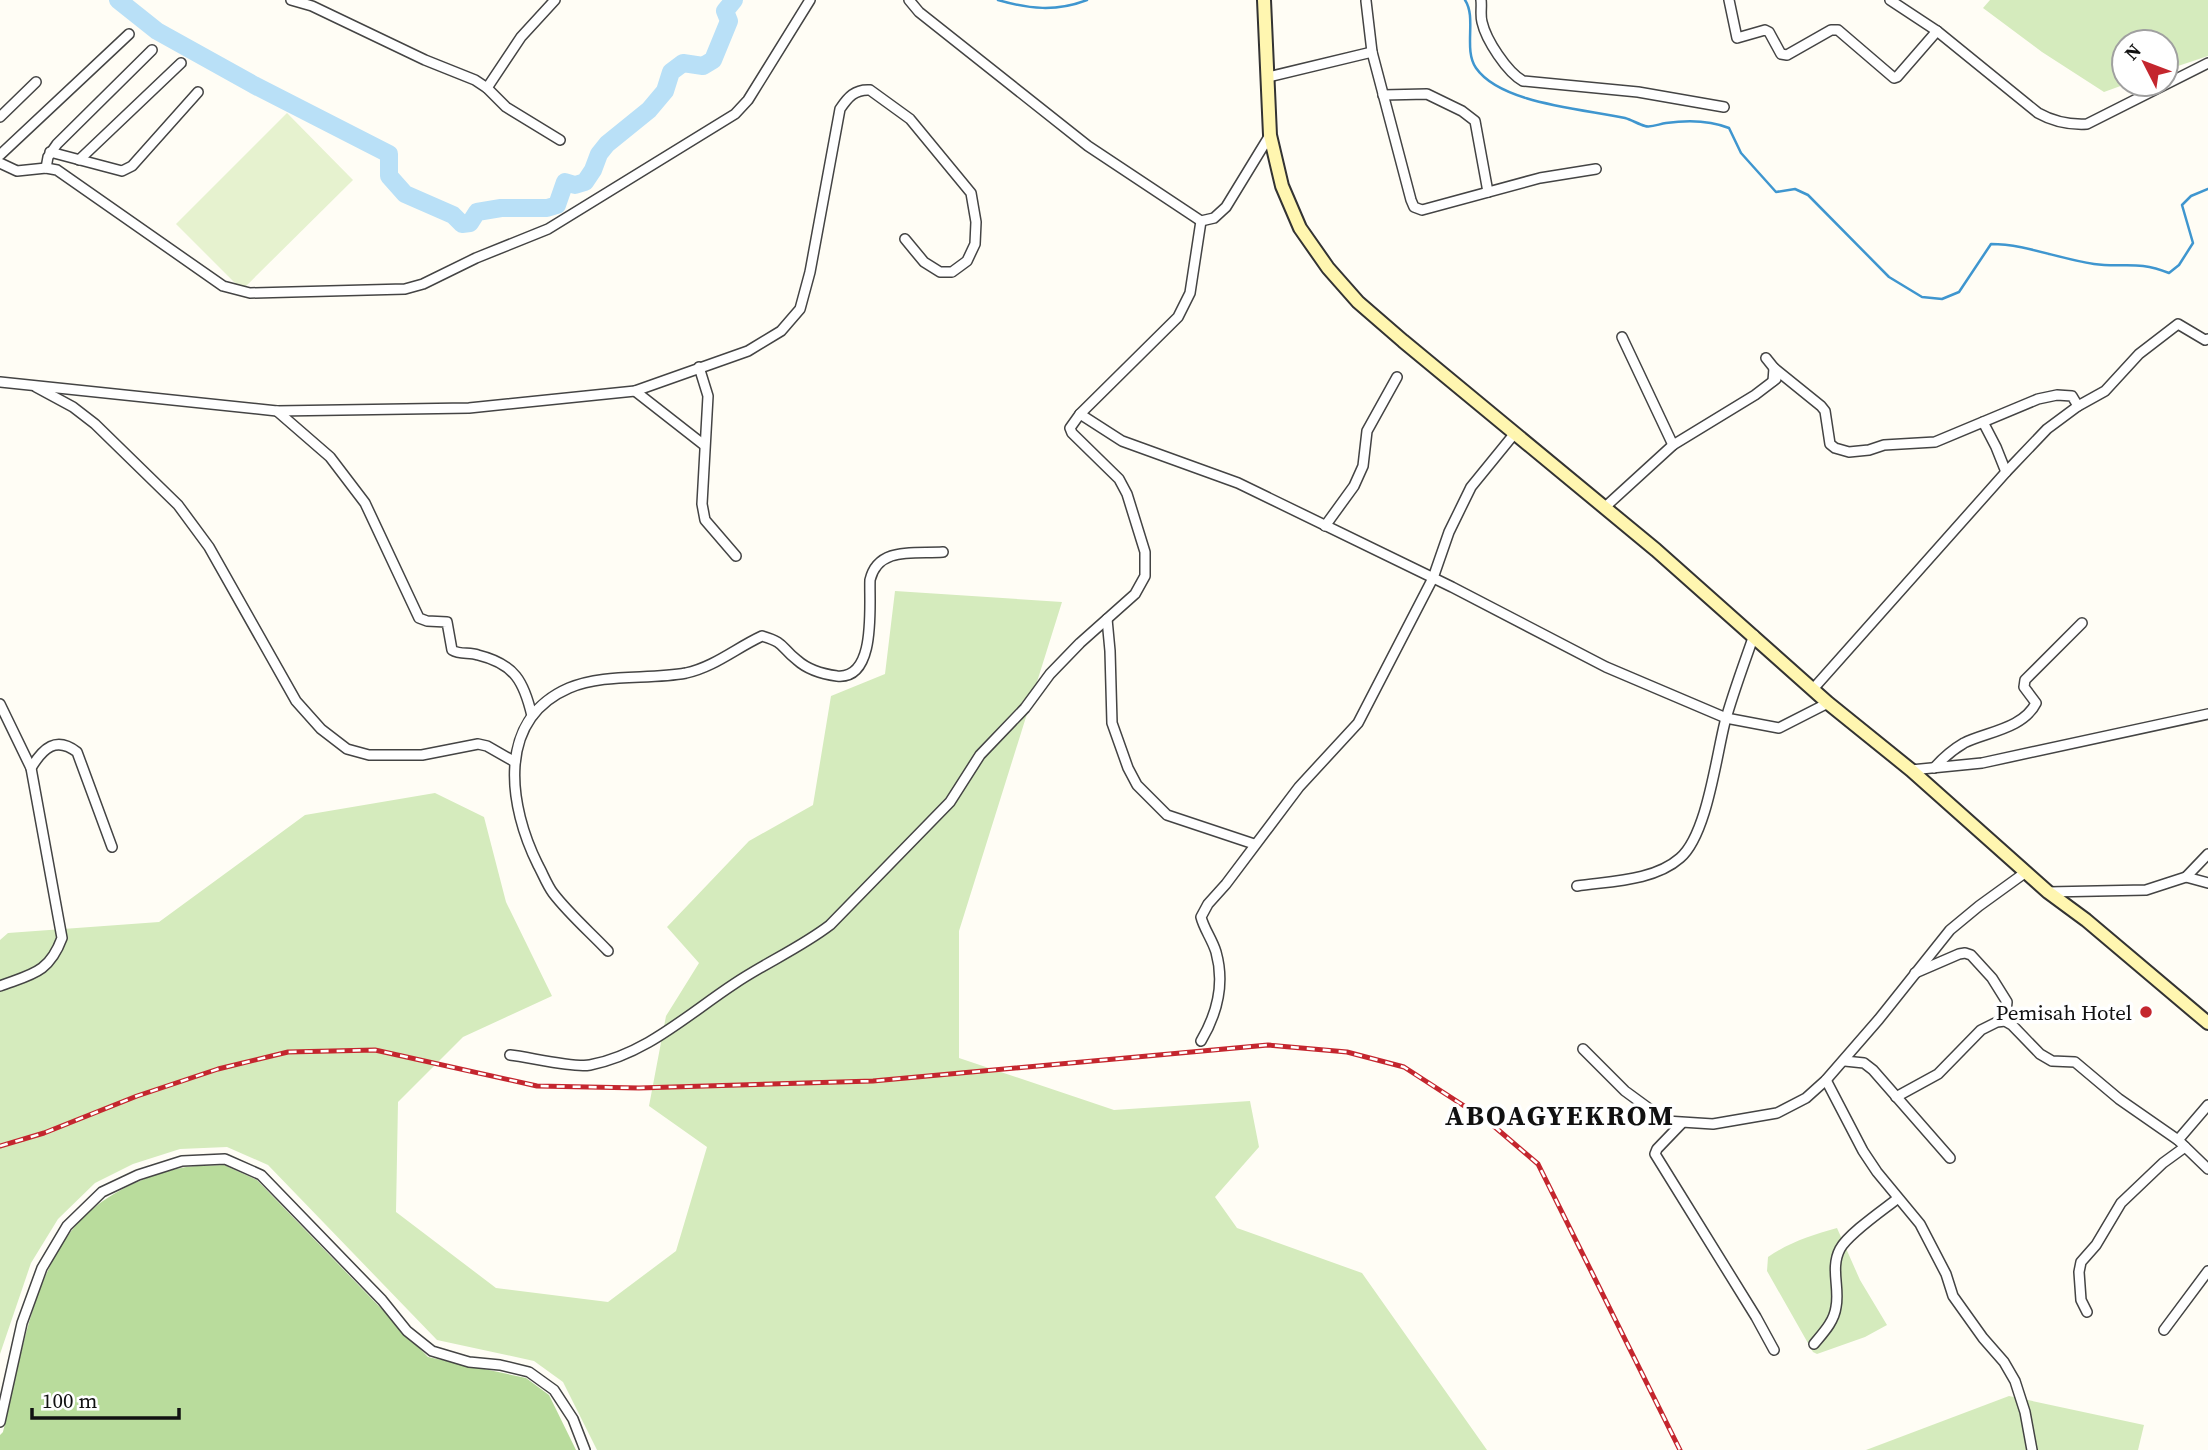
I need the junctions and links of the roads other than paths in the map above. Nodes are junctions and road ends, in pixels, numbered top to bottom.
1 (291, 0) edge
2 (555, 0) edge
3 (810, 0) edge
4 (909, 0) edge
5 (1264, 0) edge
6 (1481, 0) edge
7 (1729, 0) edge
8 (1890, 0) edge
9 (1366, 1) edge
10 (1937, 31) junction
11 (129, 34) dead end
12 (152, 50) dead end
13 (1372, 52) junction
14 (181, 63) dead end
15 (2208, 63) edge
16 (1268, 77) junction
17 (36, 82) dead end
18 (487, 88) junction
19 (198, 92) dead end
20 (1382, 95) junction
21 (1724, 107) dead end
22 (0, 117) edge
23 (1270, 135) junction
24 (560, 140) dead end
25 (50, 152) junction
26 (0, 155) edge
27 (79, 160) junction
28 (0, 163) edge
29 (46, 168) junction
30 (1596, 169) dead end
31 (1488, 192) junction
32 (1201, 221) junction
33 (905, 239) dead end
34 (1622, 337) dead end
35 (2208, 339) edge
36 (1766, 359) dead end
37 (699, 367) junction
38 (1774, 368) junction
39 (1784, 375) junction
40 (1397, 377) dead end
41 (1773, 381) junction
42 (0, 382) edge
43 (30, 383) junction
44 (635, 391) junction
45 (2078, 406) junction
46 (277, 411) junction
47 (1080, 414) junction
48 (1983, 422) junction
49 (1515, 433) junction
50 (704, 445) junction
51 (1673, 445) junction
52 (2006, 472) junction
53 (1604, 508) junction
54 (1325, 526) junction
55 (943, 552) dead end
56 (736, 556) dead end
57 (1433, 578) junction
58 (1107, 619) junction
59 (2082, 623) dead end
60 (1754, 635) junction
61 (1813, 689) junction
62 (1828, 703) junction
63 (0, 704) edge
64 (2208, 714) edge
65 (532, 716) junction
66 (1726, 718) junction
67 (515, 762) junction
68 (31, 768) junction
69 (1934, 768) junction
70 (1911, 770) junction
71 (1254, 844) junction
72 (112, 847) dead end
73 (2208, 854) edge
74 (2026, 872) junction
75 (2186, 877) junction
76 (2208, 883) edge
77 (1577, 886) dead end
78 (2048, 892) junction
79 (608, 951) dead end
80 (1914, 974) junction
81 (0, 986) edge
82 (2005, 1021) junction
83 (2208, 1023) edge
84 (1201, 1041) dead end
85 (1583, 1049) dead end
86 (510, 1055) dead end
87 (1845, 1061) junction
88 (1826, 1080) junction
89 (1896, 1097) junction
90 (2208, 1105) edge
91 (1682, 1123) junction
92 (2182, 1144) junction
93 (1950, 1158) dead end
94 (2208, 1169) edge
95 (1897, 1199) junction
96 (2208, 1270) edge
97 (2087, 1312) dead end
98 (2164, 1329) dead end
99 (1814, 1344) dead end
100 (1774, 1350) dead end
101 (0, 1422) edge
102 (585, 1450) edge
103 (2032, 1450) edge

1 - 18 street
2 - 18 street
3 - 29 street
4 - 32 street
5 - 16 street
6 - 21 street
7 - 10 street
8 - 10 street
9 - 13 street
10 - 15 street
11 - 26 street
12 - 25 street
13 - 16 street
13 - 20 street
14 - 27 street
16 - 23 street
17 - 22 street
18 - 24 street
19 - 27 street
20 - 31 street
20 - 31 street
23 - 32 street
23 - 49 street
25 - 27 street
25 - 29 street
28 - 29 street
30 - 31 street
32 - 47 street
33 - 37 street
34 - 51 street
35 - 45 street
36 - 38 street
37 - 44 street
37 - 50 street
38 - 39 street
38 - 41 street
39 - 41 street
39 - 48 street
40 - 54 street
41 - 51 street
42 - 43 street
43 - 46 street
43 - 67 street
44 - 46 street
44 - 50 street
45 - 48 street
45 - 52 street
46 - 65 street
47 - 54 street
47 - 58 street
48 - 52 street
49 - 53 street
49 - 57 street
50 - 56 street
51 - 53 street
52 - 61 street
53 - 60 street
54 - 57 street
55 - 65 street
57 - 66 street
57 - 71 street
58 - 71 street
58 - 86 street
59 - 69 street
60 - 61 street
60 - 66 street
61 - 62 street
62 - 66 street
62 - 70 street
63 - 68 street
64 - 69 street
65 - 67 street
66 - 77 street
67 - 79 street
68 - 72 street
68 - 81 street
69 - 70 street
70 - 74 street
71 - 84 street
73 - 75 street
74 - 78 street
74 - 80 street
75 - 76 street
75 - 78 street
78 - 83 street
80 - 82 street
80 - 87 street
82 - 89 street
82 - 92 street
85 - 91 street
87 - 88 street
87 - 89 street
88 - 91 street
88 - 95 street
89 - 93 street
90 - 92 street
91 - 100 street
92 - 94 street
92 - 97 street
95 - 99 street
95 - 103 street
96 - 98 street
101 - 102 street

